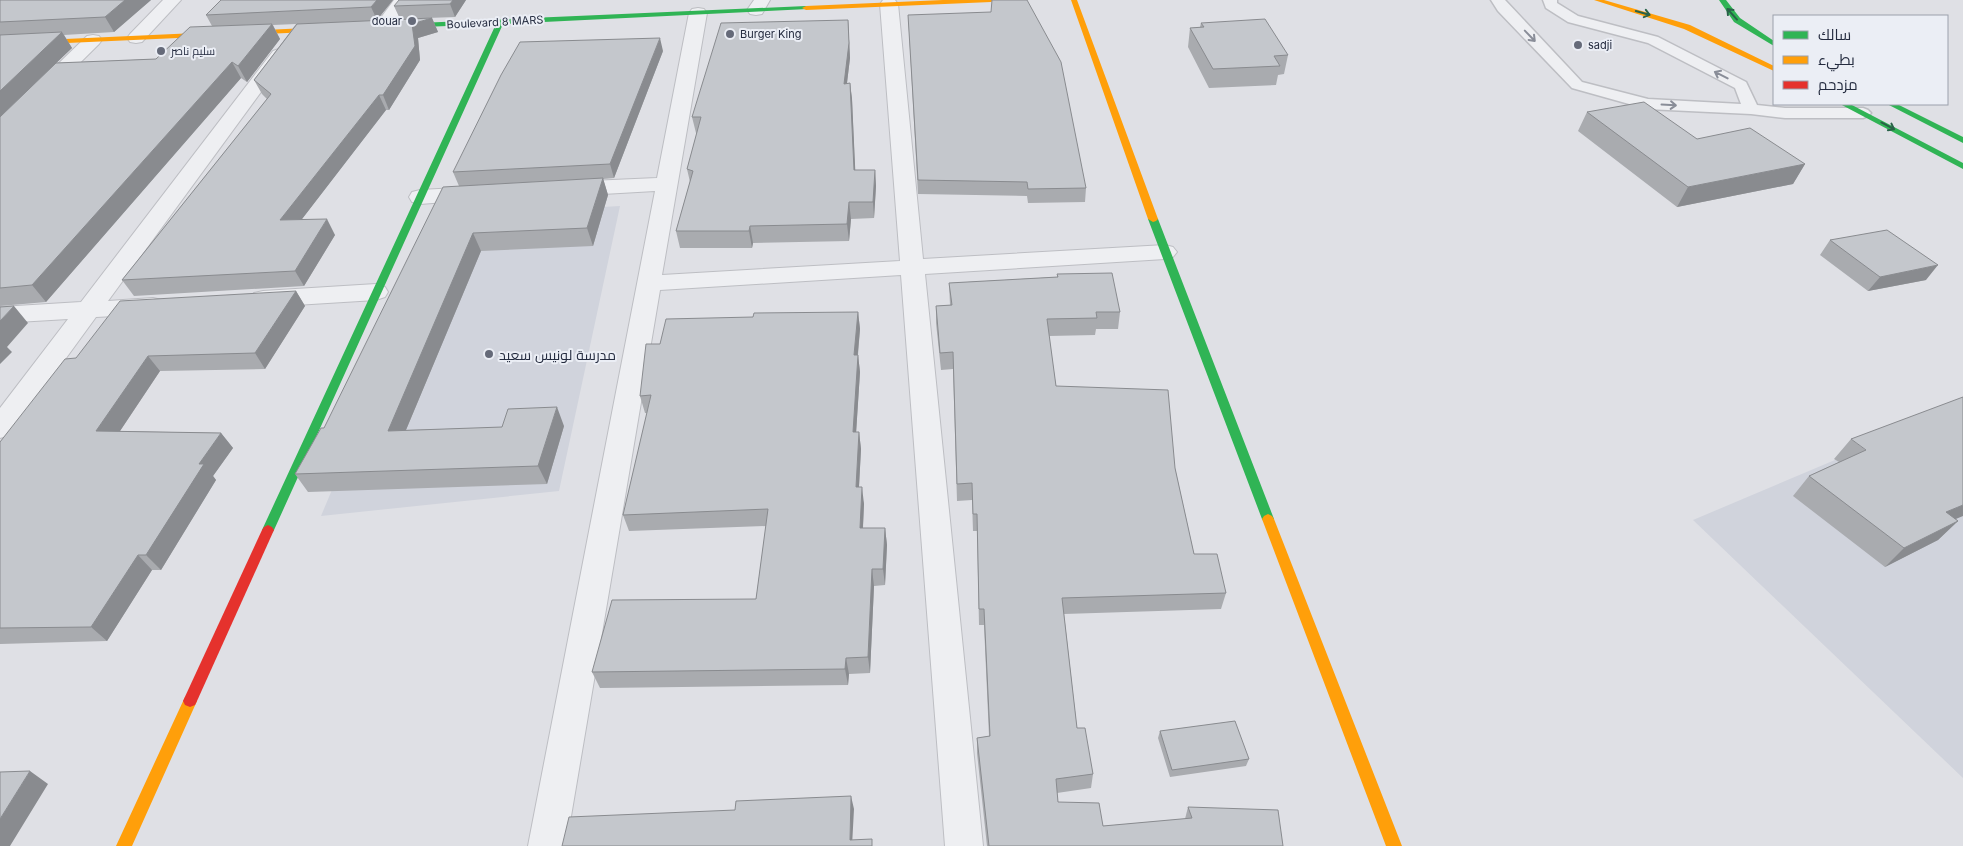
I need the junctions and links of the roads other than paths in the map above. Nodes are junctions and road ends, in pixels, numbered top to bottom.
1 (174, 0) edge
2 (403, 0) edge
3 (991, 0) edge
4 (1074, 0) edge
5 (1498, 0) edge
6 (1550, 0) edge
7 (1597, 0) edge
8 (1722, 0) edge
9 (889, 4) junction
10 (759, 5) edge
11 (698, 13) junction
12 (500, 22) junction
13 (378, 27) joint
14 (335, 29) edge
15 (297, 31) junction
16 (136, 38) junction
17 (93, 40) junction
18 (0, 44) edge
19 (1773, 44) edge
20 (1773, 69) edge
21 (1846, 105) edge
22 (1894, 105) edge
23 (1751, 109) junction
24 (1863, 113) junction
25 (0, 131) edge
26 (1963, 140) edge
27 (1963, 166) edge
28 (667, 184) junction
29 (548, 190) edge
30 (499, 193) edge
31 (420, 197) junction
32 (1165, 252) junction
33 (912, 266) junction
34 (649, 283) junction
35 (376, 292) junction
36 (238, 300) edge
37 (178, 304) edge
38 (89, 310) junction
39 (0, 315) edge
40 (0, 428) edge
41 (124, 846) edge
42 (547, 846) edge
43 (964, 846) edge
44 (1394, 846) edge

1 - 16 street
2 - 13 street
3 - 9 street, Boulevard 8 MARS
4 - 32 street
5 -> 23 lane
23 -> 6 lane
7 -> 20 street
19 -> 8 street
9 - 10 street, Boulevard 8 MARS
9 - 33 street
10 - 11 street, Boulevard 8 MARS
11 - 12 street, Boulevard 8 MARS
11 - 28 street
12 - 13 street, Boulevard 8 MARS
12 - 31 street
14 - 15 street
15 - 16 street
15 - 38 street
16 - 17 street
17 - 18 street
17 - 25 street
21 - 24 street
22 - 26 street
23 - 24 lane
24 -> 27 street
28 - 29 street
28 - 34 street
30 - 31 street
31 - 35 street
32 - 33 street
32 - 44 street
33 - 34 street
33 - 43 street
34 - 42 street
35 - 36 street
35 - 41 street
37 - 38 street
38 - 39 street
38 - 40 street

